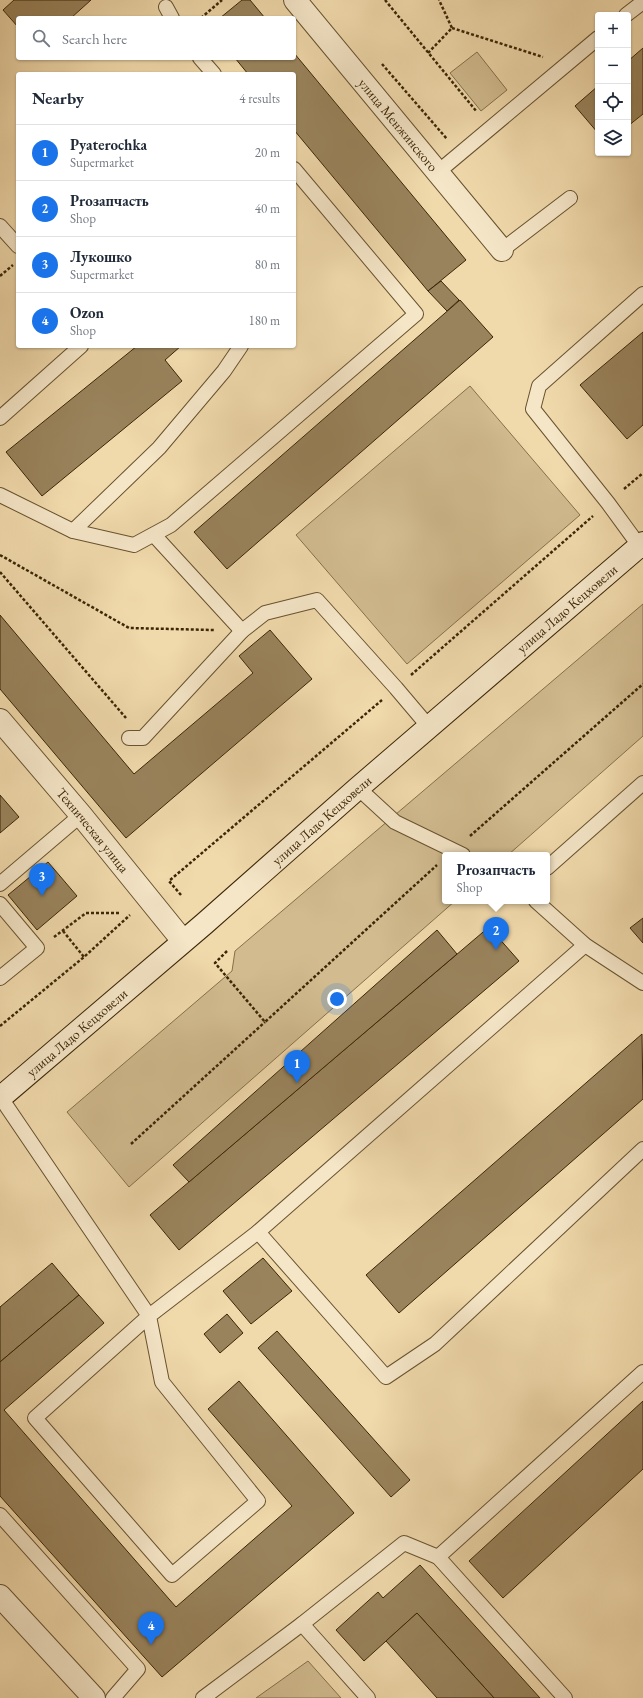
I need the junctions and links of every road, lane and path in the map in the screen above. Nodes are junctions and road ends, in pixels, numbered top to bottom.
1 (222, 0) edge
2 (295, 0) edge
3 (385, 0) edge
4 (439, 0) edge
5 (643, 2) edge
6 (630, 12) edge
7 (203, 16) edge
8 (452, 28) junction
9 (595, 40) edge
10 (428, 53) junction
11 (377, 58) dead end
12 (202, 60) edge
13 (566, 64) junction
14 (212, 72) edge
15 (472, 116) dead end
16 (452, 135) dead end
17 (447, 140) junction
18 (452, 144) dead end
19 (296, 171) edge
20 (438, 172) junction
21 (570, 198) dead end
22 (0, 226) edge
23 (16, 244) edge
24 (502, 250) joint
25 (16, 262) edge
26 (0, 276) edge
27 (643, 294) edge
28 (79, 348) edge
29 (240, 348) edge
30 (0, 418) edge
31 (643, 472) edge
32 (622, 491) dead end
33 (0, 494) edge
34 (594, 516) dead end
35 (73, 531) junction
36 (154, 535) junction
37 (642, 547) edge
38 (0, 555) edge
39 (0, 572) edge
40 (242, 631) junction
41 (407, 679) dead end
42 (643, 684) edge
43 (388, 696) dead end
44 (0, 721) edge
45 (429, 727) junction
46 (129, 738) dead end
47 (143, 738) junction
48 (643, 783) edge
49 (358, 788) junction
50 (81, 815) junction
51 (459, 852) edge
52 (439, 864) dead end
53 (550, 865) edge
54 (0, 884) edge
55 (181, 895) dead end
56 (0, 904) edge
57 (539, 904) edge
58 (135, 911) dead end
59 (120, 913) dead end
60 (62, 931) junction
61 (183, 941) junction
62 (585, 946) junction
63 (37, 948) junction
64 (227, 951) dead end
65 (84, 957) junction
66 (0, 978) edge
67 (643, 983) edge
68 (265, 1022) junction
69 (0, 1026) edge
70 (0, 1098) edge
71 (131, 1144) dead end
72 (643, 1149) edge
73 (258, 1232) junction
74 (149, 1316) junction
75 (643, 1372) edge
76 (0, 1515) edge
77 (438, 1557) junction
78 (0, 1596) edge
79 (302, 1624) junction
80 (94, 1698) edge
81 (113, 1698) edge
82 (203, 1698) edge
83 (368, 1698) edge
84 (565, 1698) edge

1 - 7 path
2 - 20 main road, улица Менжинского
3 - 10 path
4 - 8 path
5 - 6 lane
8 - 10 path
8 - 13 path
9 - 13 lane
10 - 15 path
11 - 17 path
12 - 14 lane
13 - 20 lane
16 - 17 path
17 - 18 path
19 - 36 lane
20 - 24 main road, улица Менжинского
21 - 24 lane
22 - 23 lane
25 - 26 path
27 - 37 lane
28 - 30 lane
29 - 35 lane
31 - 32 path
33 - 35 lane
34 - 41 path
35 - 36 lane
36 - 40 lane
37 - 45 main road, улица Ладо Кецховели
38 - 40 path
39 - 47 path
40 - 45 lane
40 - 47 lane
42 - 51 path
43 - 55 path
44 - 50 main road, Техническая улица
45 - 49 main road, улица Ладо Кецховели
46 - 47 lane
48 - 53 lane
49 - 51 lane
49 - 61 main road, улица Ладо Кецховели
50 - 54 lane
50 - 61 main road, Техническая улица
52 - 68 path
56 - 63 lane
57 - 62 lane
58 - 65 path
59 - 60 path
60 - 63 path
60 - 65 path
61 - 70 main road, улица Ладо Кецховели
62 - 67 lane
62 - 73 lane
63 - 66 lane
64 - 68 path
65 - 69 path
68 - 71 path
70 - 74 lane
72 - 73 lane
73 - 74 lane
74 - 74 lane
75 - 77 lane
76 - 81 lane
77 - 79 lane
77 - 84 lane
78 - 80 main road
79 - 82 lane
79 - 83 lane

